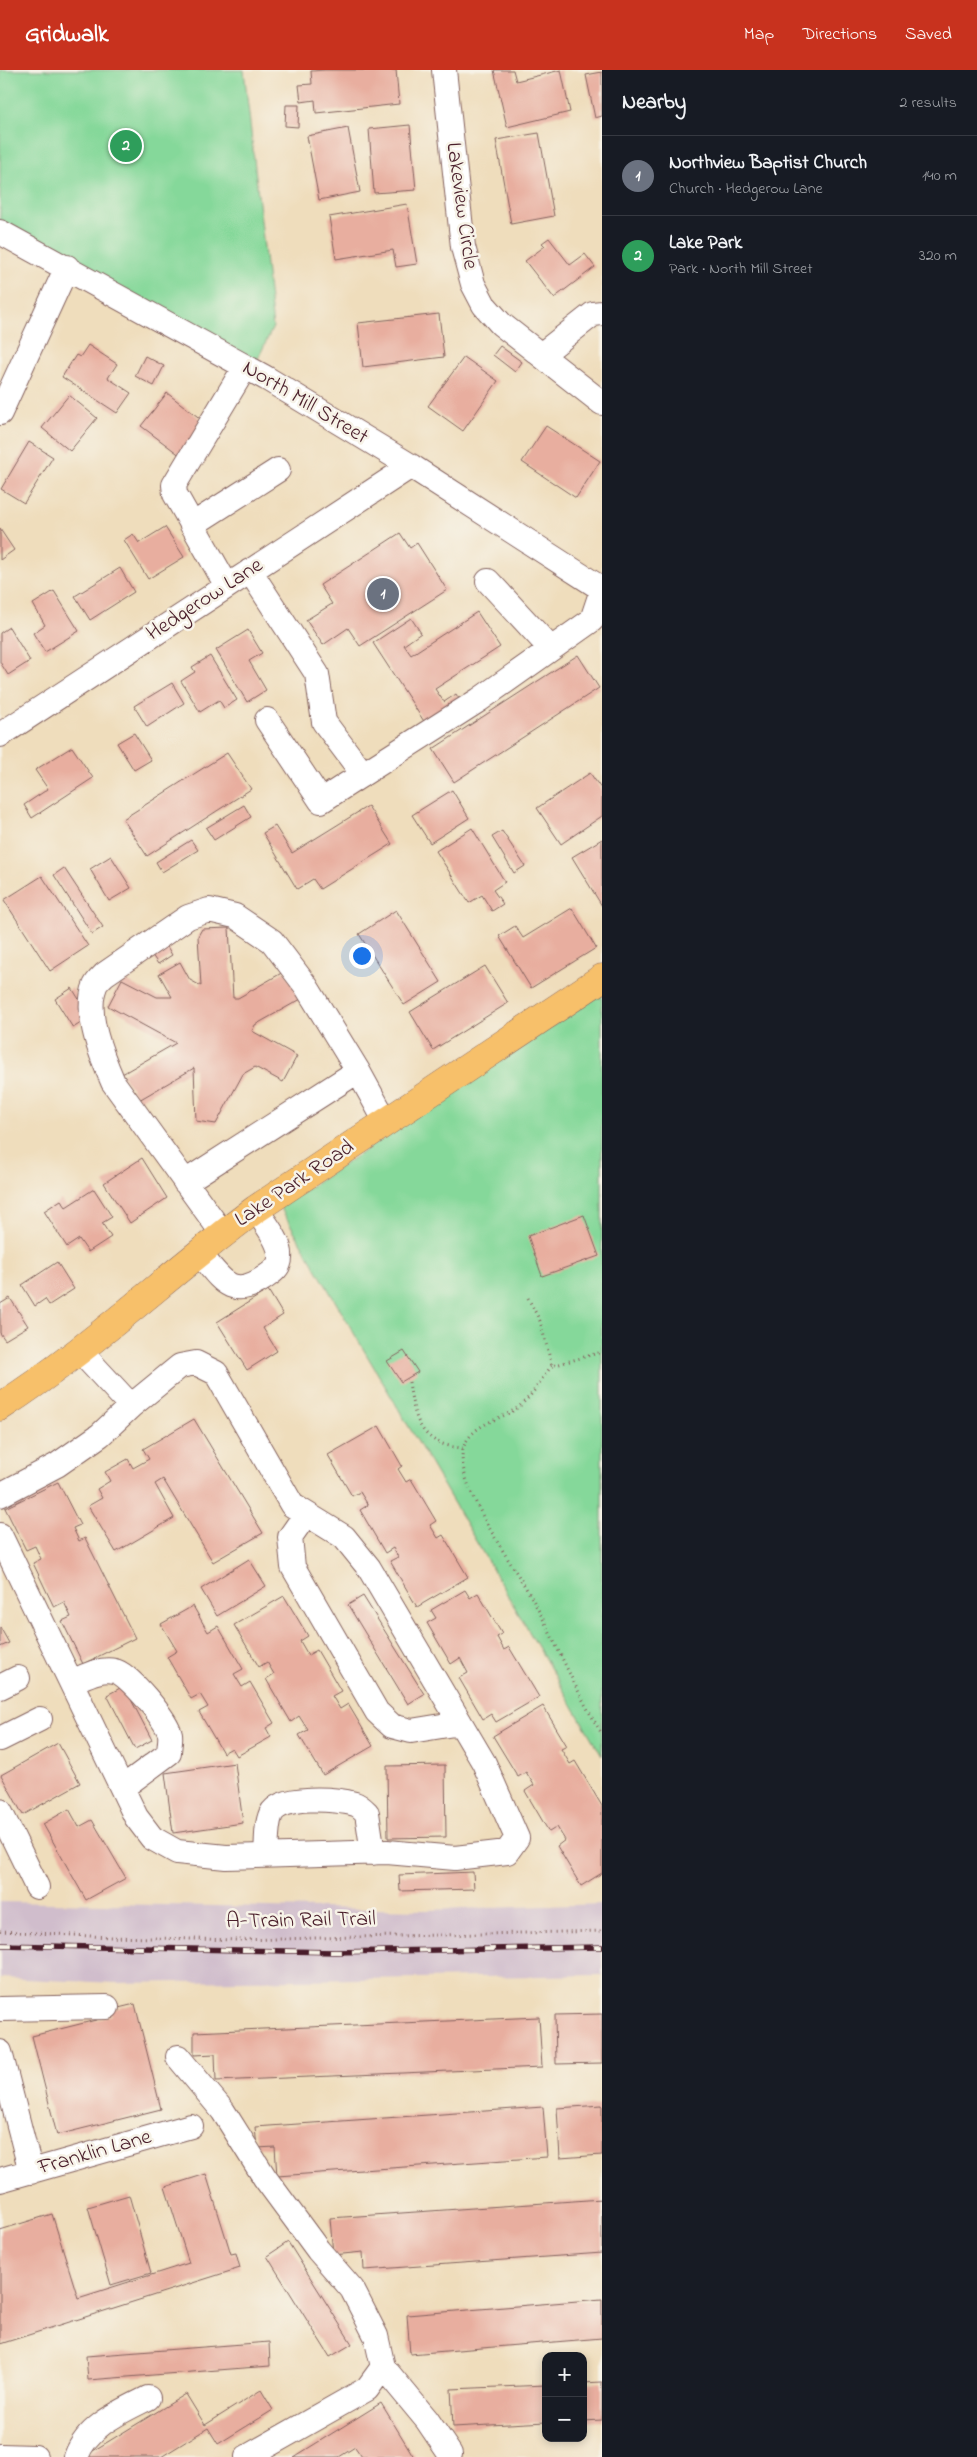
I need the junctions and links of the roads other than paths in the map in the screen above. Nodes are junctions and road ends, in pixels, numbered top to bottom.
1 (444, 70) edge
2 (0, 232) edge
3 (67, 267) junction
4 (602, 312) edge
5 (541, 355) junction
6 (244, 367) junction
7 (602, 403) edge
8 (0, 413) edge
9 (411, 466) junction
10 (278, 470) dead end
11 (192, 525) junction
12 (250, 571) junction
13 (488, 581) dead end
14 (227, 586) junction
15 (602, 590) edge
16 (551, 649) junction
17 (267, 720) dead end
18 (0, 735) edge
19 (363, 774) junction
20 (602, 978) edge
21 (358, 1071) junction
22 (386, 1122) junction
23 (185, 1182) junction
24 (256, 1209) junction
25 (223, 1234) junction
26 (199, 1253) junction
27 (79, 1350) junction
28 (131, 1406) junction
29 (0, 1407) edge
30 (0, 1495) edge
31 (306, 1514) junction
32 (0, 1535) edge
33 (71, 1682) junction
34 (40, 1719) dead end
35 (460, 1723) junction
36 (0, 1739) edge
37 (122, 1788) junction
38 (0, 1811) edge
39 (372, 1852) junction
40 (266, 1856) junction
41 (37, 1887) dead end
42 (107, 2007) dead end
43 (0, 2009) edge
44 (0, 2052) edge
45 (178, 2057) dead end
46 (191, 2126) dead end
47 (30, 2172) junction
48 (0, 2180) edge
49 (382, 2367) junction
50 (148, 2398) dead end
51 (450, 2454) dead end
52 (0, 2456) edge
53 (35, 2457) edge
54 (76, 2457) edge
55 (247, 2457) edge

1 - 5 street, Lakeview Circle
2 - 3 street, North Mill Street
3 - 6 street, North Mill Street
3 - 8 street
4 - 5 street
5 - 7 street, Lakeview Circle
6 - 9 street, North Mill Street
6 - 11 street
9 - 12 street, Hedgerow Lane
9 - 15 street, North Mill Street
10 - 11 street
11 - 14 street
12 - 14 street, Hedgerow Lane
12 - 19 street
13 - 16 street
14 - 18 street, Hedgerow Lane
15 - 16 street
16 - 19 street
17 - 19 street
20 - 22 main road, Lake Park Road
21 - 22 street
21 - 23 street
21 - 23 street
22 - 24 main road, Lake Park Road
23 - 25 street
24 - 25 main road, Lake Park Road
24 - 26 street
25 - 26 main road, Lake Park Road
26 - 27 main road, Lake Park Road
27 - 28 street
27 - 29 main road, Lake Park Road
28 - 30 street
28 - 31 street
31 - 35 street
31 - 35 street
32 - 33 street
33 - 37 street
33 - 37 street
34 - 36 street
35 - 39 street
37 - 40 street
38 - 41 street
39 - 40 street
39 - 40 street
42 - 43 street
44 - 47 street
45 - 49 street
46 - 47 street, Franklin Lane
47 - 48 street, Franklin Lane
49 - 51 street
49 - 55 street
50 - 54 street
52 - 53 street

